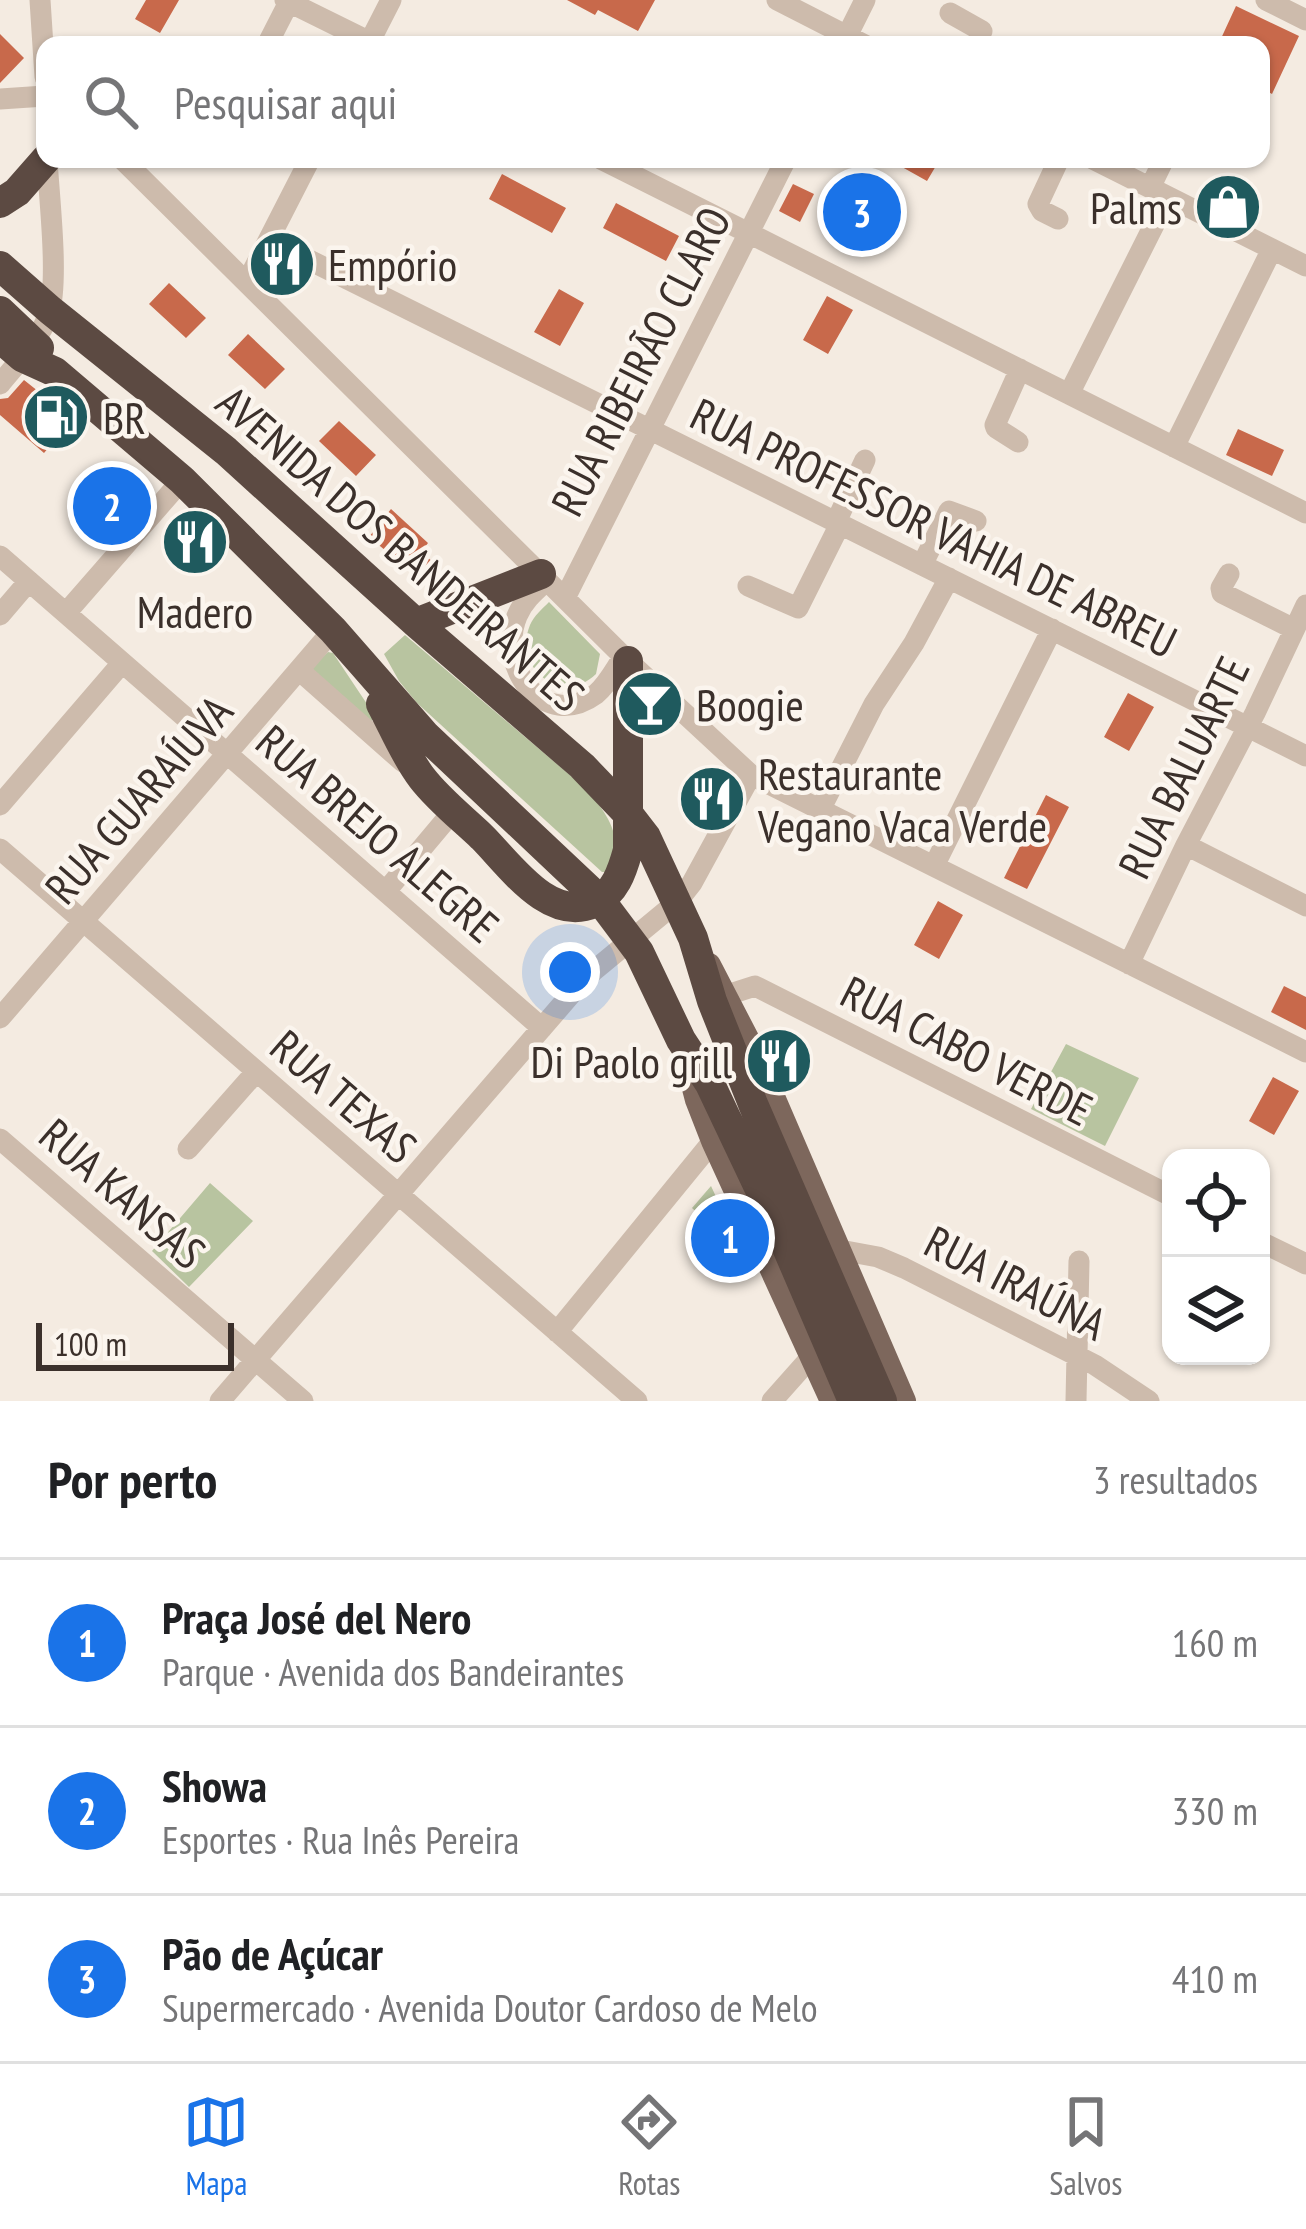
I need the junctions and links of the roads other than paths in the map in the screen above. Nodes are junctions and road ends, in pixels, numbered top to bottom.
1 (40, 0) edge
2 (392, 0) edge
3 (777, 0) edge
4 (865, 0) edge
5 (1266, 0) edge
6 (288, 1) edge
7 (1306, 20) edge
8 (42, 36) edge
9 (271, 36) edge
10 (356, 36) edge
11 (375, 36) edge
12 (841, 36) edge
13 (854, 36) edge
14 (36, 96) edge
15 (0, 99) edge
16 (39, 168) edge
17 (47, 168) edge
18 (131, 168) edge
19 (305, 168) edge
20 (625, 168) edge
21 (781, 168) edge
22 (1055, 168) edge
23 (1111, 168) edge
24 (1163, 168) edge
25 (1159, 192) junction
26 (0, 203) edge
27 (1058, 219) dead end
28 (748, 233) junction
29 (268, 240) junction
30 (1272, 249) junction
31 (0, 266) edge
32 (1306, 266) edge
33 (247, 282) junction
34 (0, 310) edge
35 (50, 310) junction
36 (19, 346) edge
37 (1020, 369) junction
38 (0, 383) edge
39 (1069, 394) junction
40 (651, 430) junction
41 (1018, 442) dead end
42 (1174, 447) junction
43 (869, 462) dead end
44 (182, 480) junction
45 (1306, 513) edge
46 (976, 521) dead end
47 (838, 523) junction
48 (0, 556) edge
49 (922, 565) junction
50 (1229, 574) dead end
51 (544, 577) junction
52 (949, 578) junction
53 (29, 581) junction
54 (748, 586) dead end
55 (565, 598) junction
56 (1306, 605) edge
57 (66, 613) junction
58 (0, 615) edge
59 (416, 623) junction
60 (1052, 629) junction
61 (1294, 629) junction
62 (333, 630) junction
63 (354, 655) junction
64 (626, 658) junction
65 (122, 663) junction
66 (300, 671) junction
67 (1248, 727) junction
68 (228, 754) junction
69 (1306, 756) edge
70 (752, 775) junction
71 (422, 778) junction
72 (0, 805) edge
73 (820, 809) junction
74 (454, 810) junction
75 (629, 814) junction
76 (1186, 845) junction
77 (0, 848) edge
78 (934, 866) junction
79 (386, 891) junction
80 (600, 900) junction
81 (677, 902) junction
82 (1306, 906) edge
83 (84, 921) junction
84 (693, 938) junction
85 (631, 939) junction
86 (1130, 964) junction
87 (727, 995) junction
88 (0, 1018) edge
89 (542, 1028) junction
90 (681, 1040) junction
91 (1306, 1052) edge
92 (256, 1072) junction
93 (0, 1139) edge
94 (188, 1148) dead end
95 (711, 1150) junction
96 (1162, 1191) edge
97 (398, 1195) junction
98 (1270, 1246) edge
99 (840, 1250) junction
100 (1079, 1261) dead end
101 (1306, 1264) edge
102 (557, 1331) junction
103 (812, 1356) junction
104 (1077, 1356) junction
105 (256, 1360) junction
106 (220, 1401) edge
107 (303, 1401) edge
108 (638, 1401) edge
109 (772, 1401) edge
110 (832, 1401) edge
111 (853, 1401) edge
112 (882, 1401) edge
113 (904, 1401) edge
114 (1076, 1401) edge
115 (1148, 1401) edge

1 - 8 street
2 - 11 street
3 - 12 street
4 - 13 street
5 - 7 street
6 - 9 street
6 - 10 street
14 - 15 street
16 - 26 highway
17 - 35 street
18 - 33 street
19 - 29 street
20 - 28 street
21 - 28 street, RUA RIBEIRÃO CLARO
22 - 27 street
23 - 25 street
24 - 25 street
25 - 30 street
25 - 39 street
28 - 37 street
28 - 40 street, RUA RIBEIRÃO CLARO
29 - 33 street
29 - 40 street, RUA PROFESSOR VAHIA DE ABREU
30 - 32 street
30 - 42 street
31 - 35 highway, AVENIDA DOS BANDEIRANTES
33 - 51 street
34 - 36 highway, AVENIDA DOS BANDEIRANTES
35 - 36 street
35 - 59 highway, AVENIDA DOS BANDEIRANTES
36 - 38 street
36 - 44 highway, AVENIDA DOS BANDEIRANTES
37 - 39 street
37 - 41 street
39 - 42 street
40 - 47 street, RUA PROFESSOR VAHIA DE ABREU
40 - 55 street, RUA RIBEIRÃO CLARO
42 - 45 street
43 - 47 street
44 - 57 street
44 - 62 highway, AVENIDA DOS BANDEIRANTES
46 - 49 street
47 - 49 street, RUA PROFESSOR VAHIA DE ABREU
47 - 54 street
48 - 53 street, RUA BREJO ALEGRE
49 - 52 street, RUA PROFESSOR VAHIA DE ABREU
50 - 61 street
51 - 55 street
51 - 59 highway
51 - 64 street
52 - 60 street, RUA PROFESSOR VAHIA DE ABREU
52 - 73 street
53 - 57 street, RUA BREJO ALEGRE
53 - 58 street
55 - 64 street
56 - 61 street, RUA BALUARTE
57 - 65 street, RUA BREJO ALEGRE
59 - 75 highway, AVENIDA DOS BANDEIRANTES
60 - 67 street, RUA PROFESSOR VAHIA DE ABREU
60 - 78 street
61 - 67 street, RUA BALUARTE
62 - 63 highway, AVENIDA DOS BANDEIRANTES
62 - 66 street, RUA GUARAÍUVA
63 - 71 highway
63 - 80 highway, AVENIDA DOS BANDEIRANTES
64 - 70 street
64 - 75 highway
65 - 68 street, RUA BREJO ALEGRE
65 - 72 street
66 - 68 street, RUA GUARAÍUVA
66 - 71 street
67 - 69 street, RUA PROFESSOR VAHIA DE ABREU
67 - 76 street, RUA BALUARTE
68 - 79 street, RUA BREJO ALEGRE
68 - 83 street, RUA GUARAÍUVA
70 - 73 street
70 - 81 street
71 - 74 highway
73 - 78 street
74 - 79 street
74 - 80 highway
75 - 80 highway
75 - 81 highway, AVENIDA DOS BANDEIRANTES
76 - 82 street
76 - 86 street, RUA BALUARTE
77 - 83 street, RUA TEXAS
78 - 86 street
79 - 89 street, RUA BREJO ALEGRE
80 - 85 highway, AVENIDA DOS BANDEIRANTES
81 - 84 highway, AVENIDA DOS BANDEIRANTES
81 - 85 street
83 - 88 street, RUA GUARAÍUVA
83 - 92 street, RUA TEXAS
84 - 87 main road, AVENIDA DOS BANDEIRANTES
84 - 112 highway, AVENIDA DOS BANDEIRANTES
85 - 89 street
85 - 90 highway, AVENIDA DOS BANDEIRANTES
86 - 91 street
87 - 96 street, RUA CABO VERDE
87 - 99 main road, AVENIDA DOS BANDEIRANTES
89 - 97 street
90 - 95 main road, AVENIDA DOS BANDEIRANTES
90 - 111 highway, AVENIDA DOS BANDEIRANTES
92 - 94 street
92 - 97 street, RUA TEXAS
93 - 105 street, RUA KANSAS
95 - 102 street
95 - 103 main road, AVENIDA DOS BANDEIRANTES
97 - 102 street, RUA TEXAS
97 - 105 street
98 - 101 street
99 - 104 street, RUA IRAÚNA
99 - 113 main road, AVENIDA DOS BANDEIRANTES
100 - 104 street
102 - 108 street, RUA TEXAS
103 - 109 street
103 - 110 main road, AVENIDA DOS BANDEIRANTES
104 - 114 street
104 - 115 street, RUA IRAÚNA
105 - 106 street
105 - 107 street, RUA KANSAS

